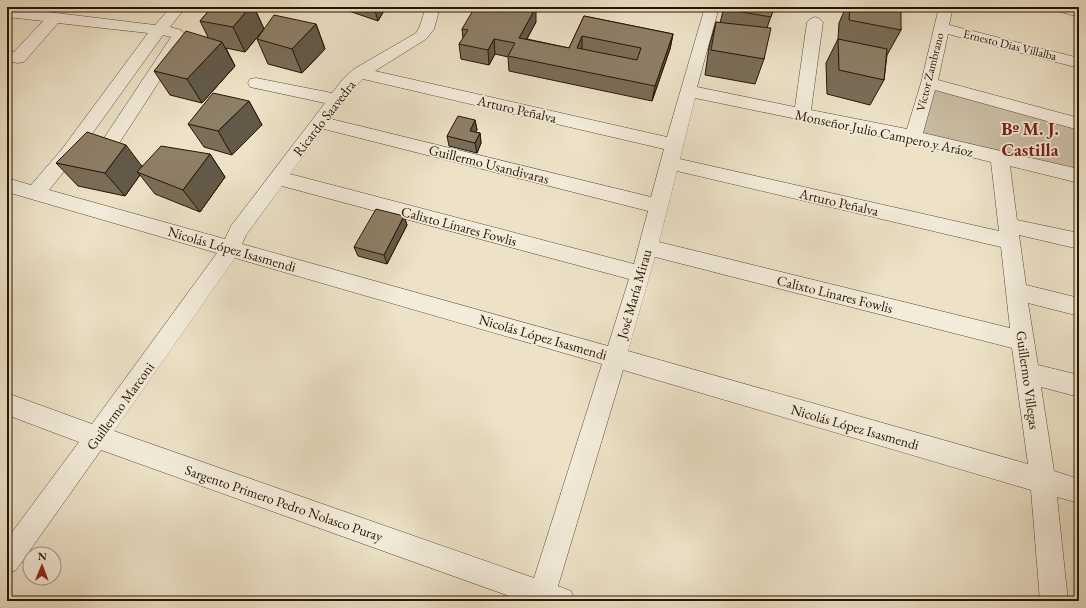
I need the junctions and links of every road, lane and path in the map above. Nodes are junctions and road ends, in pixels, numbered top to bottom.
1 (179, 7) edge
2 (434, 7) edge
3 (712, 7) edge
4 (946, 7) edge
5 (1058, 7) edge
6 (7, 12) edge
7 (1079, 12) edge
8 (55, 17) junction
9 (815, 22) dead end
10 (941, 28) junction
11 (159, 30) junction
12 (11, 61) edge
13 (1079, 63) edge
14 (360, 73) junction
15 (256, 83) dead end
16 (929, 83) junction
17 (688, 91) junction
18 (336, 100) junction
19 (802, 115) junction
20 (321, 122) junction
21 (1079, 124) edge
22 (913, 137) junction
23 (68, 154) junction
24 (672, 154) junction
25 (1000, 158) junction
26 (1079, 176) edge
27 (278, 178) junction
28 (7, 185) edge
29 (36, 192) junction
30 (658, 206) junction
31 (1008, 233) junction
32 (1079, 241) edge
33 (648, 247) junction
34 (230, 249) junction
35 (640, 274) junction
36 (1016, 291) junction
37 (1079, 307) edge
38 (1022, 341) junction
39 (616, 358) junction
40 (1028, 373) junction
41 (1079, 386) edge
42 (7, 404) edge
43 (97, 437) junction
44 (1043, 481) junction
45 (1079, 492) edge
46 (7, 561) edge
47 (548, 599) edge
48 (1054, 601) edge

1 - 11 street
2 - 14 street, Ricardo Saavedra
3 - 17 street, José María Mirau
4 - 10 street, Víctor Zambrano
5 - 7 street
6 - 8 street
8 - 11 street
8 - 12 street
9 - 19 street
10 - 13 street, Ernesto Dias Villalba
10 - 16 street, Víctor Zambrano
11 - 23 street
11 - 23 street
14 - 18 street, Ricardo Saavedra
14 - 24 street, Arturo Peñalva
15 - 18 street
16 - 21 street
16 - 22 street, Víctor Zambrano
17 - 19 street, Monseñor Julio Campero y Aráoz
17 - 24 street, José María Mirau
18 - 20 street, Ricardo Saavedra
19 - 22 street, Monseñor Julio Campero y Aráoz
20 - 27 street, Ricardo Saavedra
20 - 30 street, Guillermo Usandivaras
22 - 25 street, Monseñor Julio Campero y Aráoz
23 - 29 street
24 - 30 street, José María Mirau
24 - 31 street, Arturo Peñalva
25 - 26 street, Monseñor Julio Campero y Aráoz
25 - 31 street, Guillermo Villegas
27 - 34 street, Ricardo Saavedra
27 - 35 street, Calixto Linares Fowlis
28 - 29 street, Nicolás López Isasmendi
29 - 34 street, Nicolás López Isasmendi
30 - 33 street, José María Mirau
31 - 32 street, Arturo Peñalva
31 - 36 street, Guillermo Villegas
33 - 35 street, José María Mirau
33 - 38 street, Calixto Linares Fowlis
34 - 39 street, Nicolás López Isasmendi
34 - 43 street, Guillermo Marconi
35 - 39 street, José María Mirau
36 - 37 street
36 - 38 street, Guillermo Villegas
38 - 40 street, Guillermo Villegas
39 - 44 street, Nicolás López Isasmendi
39 - 47 street, José María Mirau
40 - 41 street
40 - 44 street, Guillermo Villegas
42 - 43 street, Sargento Primero Pedro Nolasco Puray
43 - 46 street, Guillermo Marconi
43 - 47 street, Sargento Primero Pedro Nolasco Puray
44 - 45 street, Nicolás López Isasmendi
44 - 48 street, Guillermo Villegas

